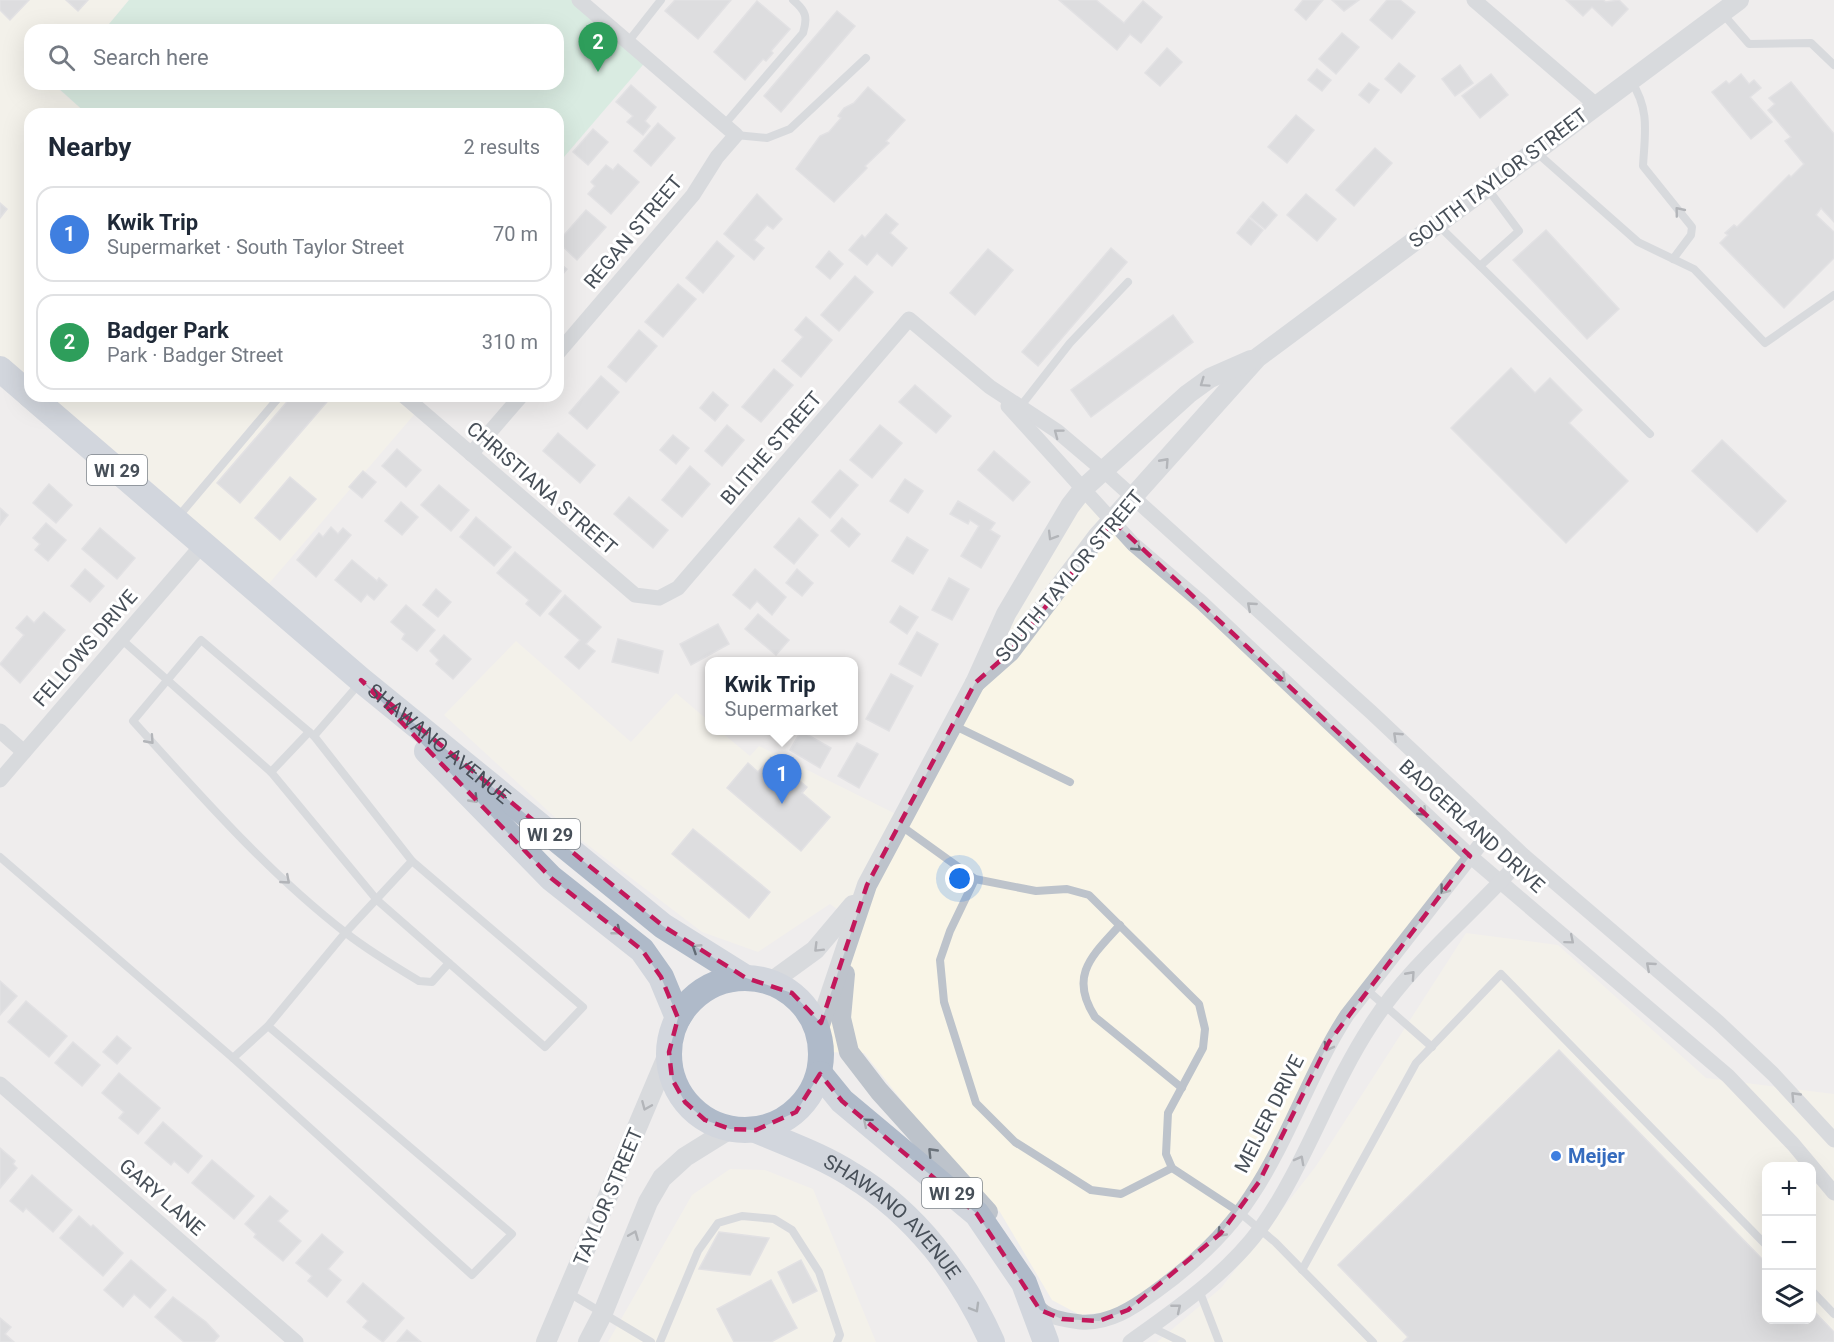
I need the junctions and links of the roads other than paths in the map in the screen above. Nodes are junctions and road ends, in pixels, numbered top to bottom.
1 (579, 0) edge
2 (661, 0) edge
3 (793, 0) edge
4 (1474, 0) edge
5 (1739, 0) edge
6 (1722, 12) junction
7 (627, 42) junction
8 (866, 58) dead end
9 (1834, 65) edge
10 (1630, 80) junction
11 (1596, 105) junction
12 (724, 125) junction
13 (736, 135) junction
14 (1534, 151) junction
15 (1486, 187) junction
16 (1437, 223) junction
17 (1673, 259) junction
18 (1479, 266) junction
19 (1128, 282) dead end
20 (1834, 295) edge
21 (564, 346) edge
22 (1257, 358) junction
23 (0, 369) edge
24 (990, 387) junction
25 (24, 389) edge
26 (39, 402) edge
27 (275, 402) edge
28 (411, 402) edge
29 (516, 402) edge
30 (1020, 407) junction
31 (1650, 435) dead end
32 (471, 454) junction
33 (1103, 470) junction
34 (1084, 488) junction
35 (1132, 499) junction
36 (175, 520) junction
37 (1113, 521) junction
38 (203, 544) junction
39 (659, 598) joint
40 (121, 639) junction
41 (167, 679) junction
42 (361, 680) junction
43 (975, 683) junction
44 (952, 725) junction
45 (0, 731) edge
46 (311, 734) junction
47 (24, 752) junction
48 (271, 772) junction
49 (0, 780) edge
50 (1070, 782) dead end
51 (899, 825) junction
52 (1493, 828) junction
53 (1470, 856) junction
54 (1524, 856) junction
55 (0, 857) edge
56 (412, 861) junction
57 (975, 879) junction
58 (1501, 883) junction
59 (867, 885) junction
60 (377, 900) junction
61 (1120, 925) junction
62 (345, 933) junction
63 (849, 935) junction
64 (449, 963) junction
65 (746, 978) junction
66 (771, 982) junction
67 (1367, 990) junction
68 (1386, 1006) junction
69 (678, 1018) junction
70 (268, 1026) junction
71 (818, 1031) junction
72 (1432, 1047) junction
73 (669, 1052) junction
74 (233, 1058) junction
75 (820, 1074) junction
76 (0, 1084) edge
77 (1182, 1088) junction
78 (730, 1130) junction
79 (756, 1130) junction
80 (1834, 1140) edge
81 (1172, 1168) junction
82 (1834, 1193) edge
83 (1239, 1212) junction
84 (1260, 1229) junction
85 (1762, 1240) edge
86 (1302, 1269) junction
87 (1026, 1289) junction
88 (1199, 1290) junction
89 (568, 1292) junction
90 (1816, 1295) edge
91 (1834, 1314) edge
92 (602, 1315) junction
93 (1151, 1327) junction
94 (296, 1342) edge
95 (546, 1342) edge
96 (588, 1342) edge
97 (651, 1342) edge
98 (660, 1342) edge
99 (837, 1342) edge
100 (992, 1342) edge
101 (1046, 1342) edge
102 (1130, 1342) edge
103 (1182, 1342) edge
104 (1219, 1342) edge
105 (1372, 1342) edge

1 - 7 street
2 - 7 lane
3 - 12 lane
4 - 11 street
5 - 6 street, SOUTH TAYLOR STREET
6 - 9 lane
6 - 10 street, SOUTH TAYLOR STREET
7 - 12 street
8 - 13 lane
10 - 11 street, SOUTH TAYLOR STREET
17 -> 10 lane
11 - 14 street, SOUTH TAYLOR STREET
12 - 13 street
13 - 21 street, REGAN STREET
14 - 15 street, SOUTH TAYLOR STREET
14 - 17 lane
15 - 16 street, SOUTH TAYLOR STREET
15 - 18 lane
16 - 18 lane
16 - 22 street, SOUTH TAYLOR STREET
17 - 20 lane
18 - 31 lane
19 - 30 lane
22 -> 33 street, SOUTH TAYLOR STREET
35 -> 22 street, SOUTH TAYLOR STREET
23 - 25 main road, SHAWANO AVENUE / WI 29
24 - 30 street, BADGERLAND DRIVE
24 - 34 street, BADGERLAND DRIVE
24 - 39 street, BLITHE STREET
26 - 36 main road, SHAWANO AVENUE / WI 29
27 - 36 lane
28 - 32 street, CHRISTIANA STREET
29 - 32 street
33 -> 30 street, BADGERLAND DRIVE
32 - 39 street, CHRISTIANA STREET
33 - 34 street, SOUTH TAYLOR STREET
33 - 35 street, BADGERLAND DRIVE
34 - 37 street, BADGERLAND DRIVE
34 -> 43 street, SOUTH TAYLOR STREET
35 - 37 street, SOUTH TAYLOR STREET
52 -> 35 street, BADGERLAND DRIVE
36 - 38 main road, SHAWANO AVENUE / WI 29
37 - 43 street, SOUTH TAYLOR STREET
37 -> 53 street, BADGERLAND DRIVE
38 - 40 street, FELLOWS DRIVE
38 - 42 main road, SHAWANO AVENUE / WI 29
40 - 41 lane
40 - 47 street, FELLOWS DRIVE
41 - 46 lane
41 - 48 lane
41 -> 62 lane
42 - 46 lane
65 -> 42 main road, SHAWANO AVENUE / WI 29
42 -> 69 main road, SHAWANO AVENUE / WI 29
43 - 44 street, SOUTH TAYLOR STREET
44 - 50 lane
44 - 51 street, SOUTH TAYLOR STREET
45 - 47 street
46 - 48 lane
46 - 56 lane
47 - 49 street, FELLOWS DRIVE
48 - 60 lane
51 - 57 lane
51 - 59 street, SOUTH TAYLOR STREET
52 - 53 street, MEIJER DRIVE
52 - 54 street, BADGERLAND DRIVE
53 - 58 street, BADGERLAND DRIVE
53 -> 67 street, MEIJER DRIVE
54 - 58 street
80 -> 54 street, BADGERLAND DRIVE
55 - 74 lane
56 - 60 lane
56 - 64 lane
57 - 61 lane
57 - 81 lane
68 -> 58 street
58 -> 82 street, BADGERLAND DRIVE
59 - 63 street, SOUTH TAYLOR STREET
59 -> 66 street, SOUTH TAYLOR STREET
60 - 62 lane
60 - 64 lane
61 - 77 lane
61 - 77 lane
62 - 64 lane
62 - 70 lane
63 - 71 street, SOUTH TAYLOR STREET
87 -> 63 street
65 - 66 main road, WI 29
65 - 69 main road, WI 29
66 - 71 main road, WI 29
67 - 68 lane
67 -> 83 street, MEIJER DRIVE
68 - 72 lane
84 -> 68 street
69 - 73 main road, WI 29
70 - 74 lane
70 - 74 lane
71 - 75 main road, WI 29
72 - 85 lane
72 - 86 lane
73 - 78 main road, WI 29
73 -> 89 street, TAYLOR STREET
75 - 79 main road, WI 29
87 -> 75 main road, WI 29
76 - 94 street, GARY LANE
77 - 81 lane
78 - 79 main road, WI 29
92 -> 78 street, TAYLOR STREET
79 -> 100 main road, SHAWANO AVENUE / WI 29
81 - 83 lane
83 - 84 lane
83 -> 87 street, MEIJER DRIVE
84 - 86 lane
84 - 88 street
86 - 105 lane
87 - 101 main road, WI 29
93 -> 88 street
88 - 104 lane
89 - 92 lane
89 - 95 street, TAYLOR STREET
90 - 91 lane
92 - 96 street, TAYLOR STREET
92 - 97 lane
93 - 102 street
93 - 103 lane
98 - 99 lane

